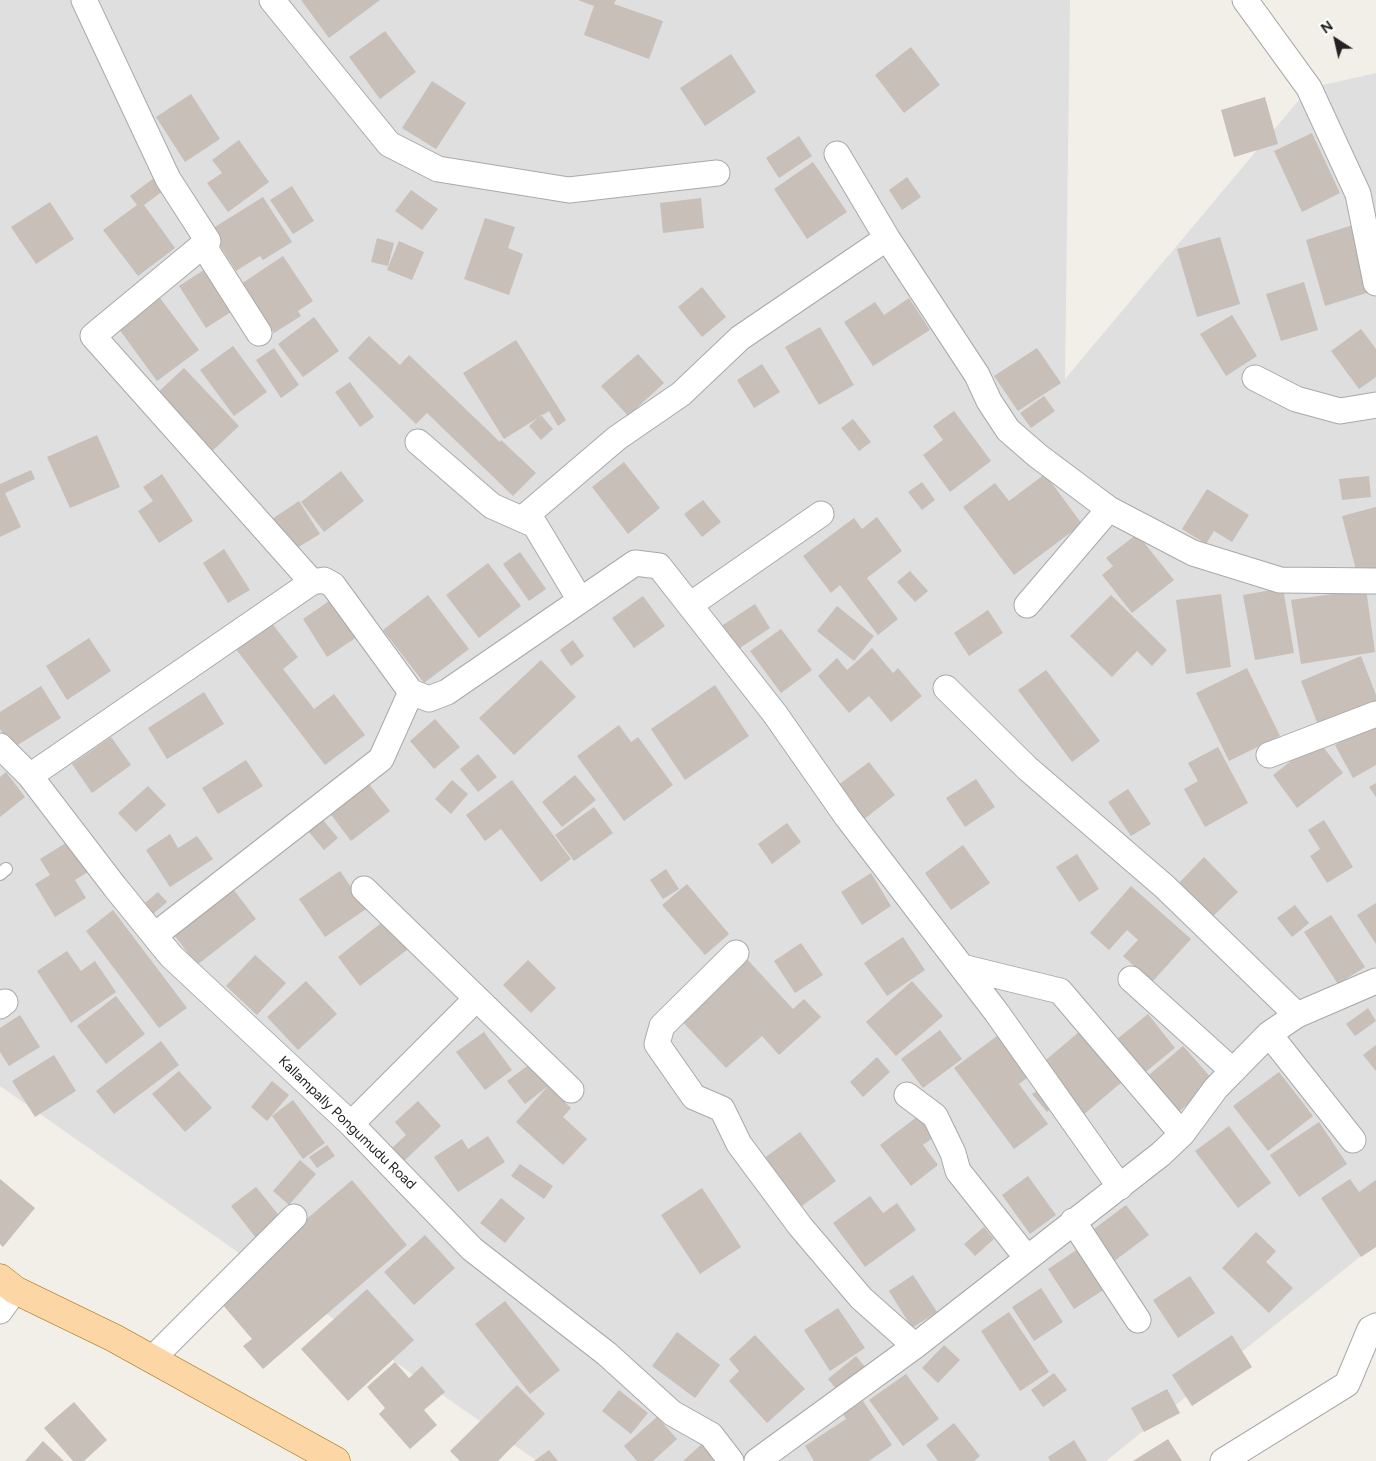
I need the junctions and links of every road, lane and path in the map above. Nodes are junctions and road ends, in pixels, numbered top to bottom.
1 (84, 0) edge
2 (272, 0) edge
3 (1245, 0) edge
4 (837, 154) dead end
5 (717, 173) dead end
6 (887, 238) junction
7 (203, 245) junction
8 (1376, 283) edge
9 (258, 333) dead end
10 (1255, 378) dead end
11 (1376, 405) edge
12 (418, 442) dead end
13 (1109, 509) junction
14 (822, 514) dead end
15 (522, 519) junction
16 (1376, 581) edge
17 (312, 582) junction
18 (580, 600) junction
19 (690, 605) junction
20 (1027, 605) dead end
21 (946, 688) dead end
22 (411, 692) junction
23 (1376, 714) edge
24 (0, 746) edge
25 (1269, 755) dead end
26 (30, 776) junction
27 (364, 889) dead end
28 (155, 935) junction
29 (736, 953) dead end
30 (962, 967) junction
31 (1131, 979) dead end
32 (1376, 981) edge
33 (476, 1000) junction
34 (1297, 1016) junction
35 (1269, 1034) junction
36 (1233, 1071) junction
37 (571, 1090) dead end
38 (907, 1095) dead end
39 (351, 1124) junction
40 (1182, 1134) junction
41 (1353, 1140) dead end
42 (1120, 1187) junction
43 (294, 1217) dead end
44 (1073, 1222) junction
45 (1027, 1258) junction
46 (5, 1293) edge
47 (1138, 1320) dead end
48 (1376, 1326) edge
49 (915, 1346) junction
50 (152, 1359) junction
51 (336, 1461) edge
52 (731, 1461) edge
53 (757, 1461) edge
54 (1223, 1461) edge

1 - 7 street
2 - 5 street
3 - 8 street
4 - 6 street
6 - 13 street
6 - 15 street
7 - 9 street
7 - 17 street
10 - 11 street
12 - 15 street
13 - 16 street
13 - 20 street
14 - 19 street
15 - 18 street
17 - 22 street
17 - 26 street
18 - 19 street
18 - 22 street
19 - 30 street
21 - 34 street
22 - 28 street
23 - 25 street
24 - 26 street, Kallampally Pongumudu Road
26 - 28 street, Kallampally Pongumudu Road
27 - 33 street
28 - 39 street, Kallampally Pongumudu Road
29 - 49 street
30 - 40 street
30 - 42 street
31 - 36 street
32 - 34 street
33 - 37 street
33 - 39 street
34 - 35 street
35 - 36 street
35 - 41 street
36 - 40 street
38 - 45 street
39 - 52 street, Kallampally Pongumudu Road
40 - 42 street
42 - 44 street
43 - 50 street
44 - 45 street
44 - 47 street
45 - 49 street
46 - 50 main road
48 - 54 street
49 - 53 street
50 - 51 main road

